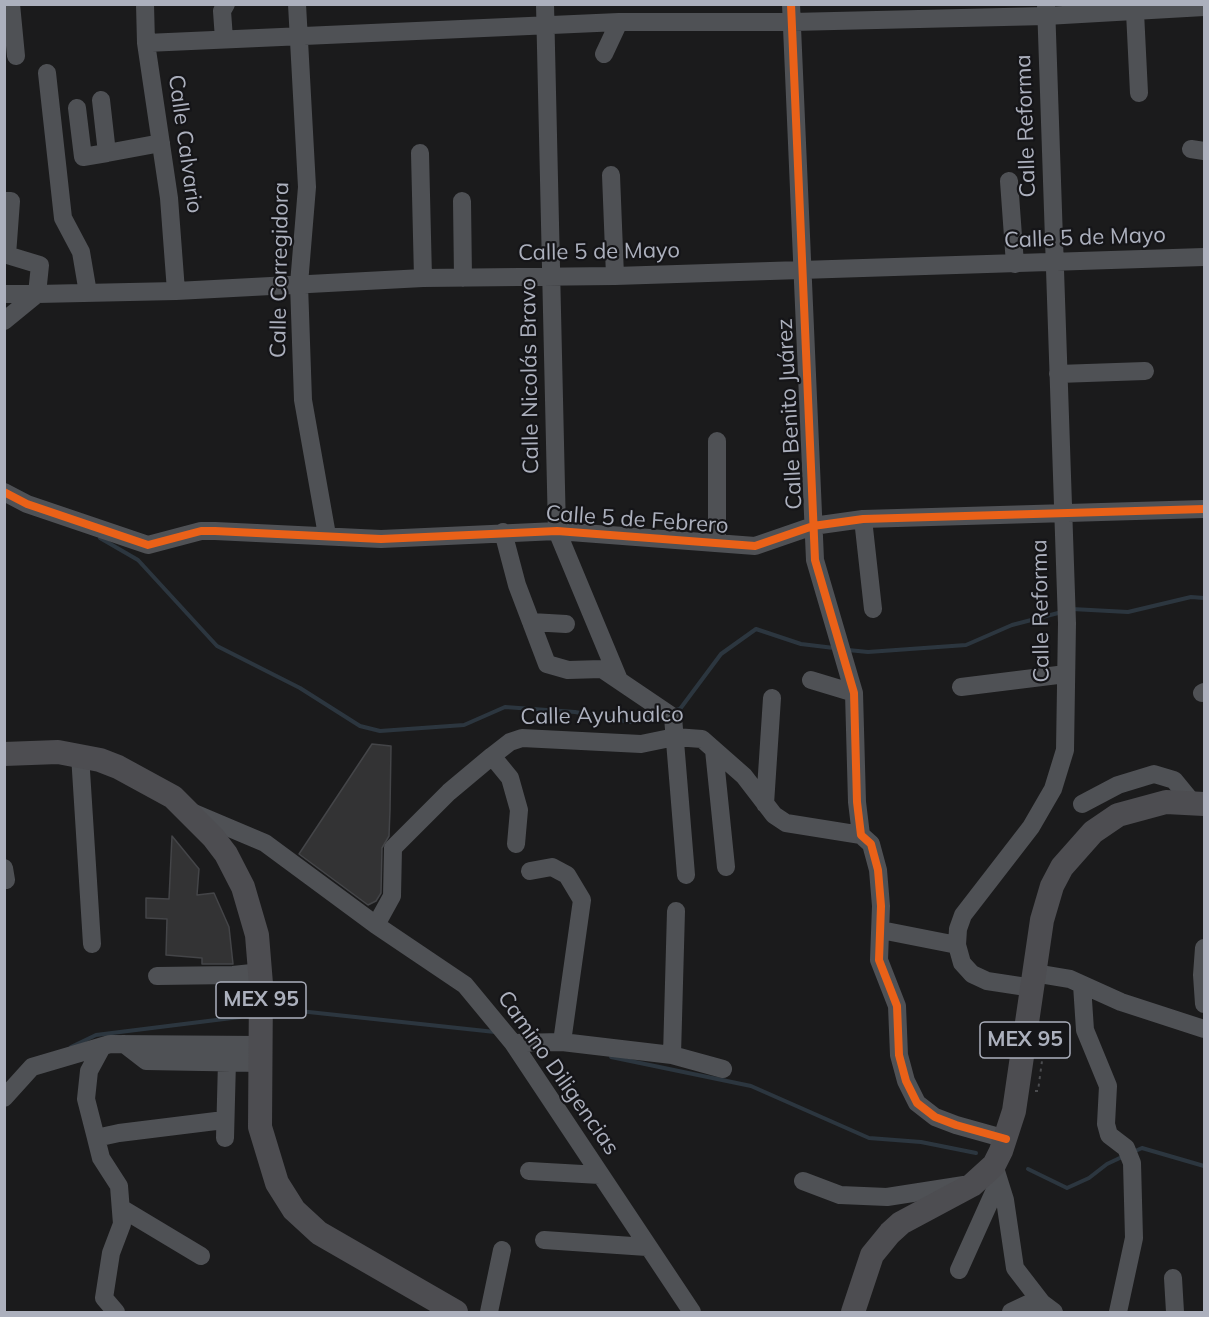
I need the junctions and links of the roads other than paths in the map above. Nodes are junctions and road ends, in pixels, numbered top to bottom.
1 (11, 4) edge
2 (145, 4) edge
3 (226, 4) edge
4 (297, 4) edge
5 (545, 4) edge
6 (723, 4) edge
7 (1167, 7) edge
8 (1204, 7) edge
9 (996, 10) edge
10 (1046, 10) edge
11 (936, 11) edge
12 (1135, 12) junction
13 (791, 13) edge
14 (619, 22) junction
15 (726, 23) junction
16 (546, 26) junction
17 (297, 37) junction
18 (224, 39) junction
19 (146, 43) junction
20 (604, 54) dead end
21 (16, 56) dead end
22 (47, 73) dead end
23 (1139, 93) dead end
24 (101, 100) dead end
25 (77, 108) dead end
26 (161, 144) junction
27 (107, 153) junction
28 (420, 153) dead end
29 (611, 175) dead end
30 (1009, 181) dead end
31 (4, 201) edge
32 (462, 201) dead end
33 (1204, 257) edge
34 (1054, 263) junction
35 (1015, 264) junction
36 (801, 271) junction
37 (553, 276) junction
38 (615, 276) junction
39 (423, 278) junction
40 (463, 278) junction
41 (299, 284) junction
42 (177, 291) junction
43 (88, 293) junction
44 (4, 294) edge
45 (37, 294) junction
46 (4, 321) edge
47 (1145, 371) dead end
48 (1058, 374) junction
49 (717, 441) dead end
50 (4, 492) edge
51 (1204, 509) edge
52 (1064, 515) junction
53 (863, 519) junction
54 (813, 526) junction
55 (557, 531) junction
56 (503, 532) junction
57 (327, 535) junction
58 (717, 543) junction
59 (873, 609) dead end
60 (531, 622) junction
61 (566, 624) dead end
62 (1066, 674) junction
63 (619, 680) junction
64 (811, 680) dead end
65 (960, 687) dead end
66 (854, 693) junction
67 (772, 698) dead end
68 (675, 737) junction
69 (714, 750) junction
70 (4, 754) edge
71 (80, 755) junction
72 (492, 756) junction
73 (1198, 803) edge
74 (765, 804) junction
75 (1083, 804) dead end
76 (189, 811) junction
77 (861, 834) junction
78 (516, 844) dead end
79 (726, 867) dead end
80 (530, 871) dead end
81 (686, 875) dead end
82 (676, 911) dead end
83 (376, 925) junction
84 (881, 930) junction
85 (92, 944) dead end
86 (957, 945) junction
87 (1204, 948) edge
88 (261, 972) junction
89 (157, 976) dead end
90 (1034, 981) junction
91 (1082, 985) junction
92 (1204, 1004) edge
93 (1204, 1029) edge
94 (515, 1042) junction
95 (560, 1042) junction
96 (124, 1044) junction
97 (102, 1047) junction
98 (260, 1054) junction
99 (672, 1055) junction
100 (227, 1061) junction
101 (723, 1069) dead end
102 (4, 1098) edge
103 (96, 1138) junction
104 (1006, 1139) junction
105 (529, 1171) dead end
106 (997, 1173) junction
107 (600, 1175) junction
108 (803, 1182) dead end
109 (972, 1185) junction
110 (121, 1208) junction
111 (544, 1240) dead end
112 (647, 1247) junction
113 (502, 1250) dead end
114 (201, 1256) dead end
115 (959, 1270) dead end
116 (1173, 1278) dead end
117 (1051, 1311) edge
118 (116, 1312) edge
119 (456, 1312) edge
120 (489, 1312) edge
121 (692, 1312) edge
122 (853, 1312) edge
123 (1011, 1312) edge
124 (1118, 1312) edge
125 (1174, 1312) edge

1 - 21 street
2 - 19 street, Calle Calvario
3 - 18 street
4 - 17 street, Calle Corregidora
5 - 16 street, Calle Nicolás Bravo
6 - 15 street
7 - 8 street
7 - 12 street
9 - 10 street
9 - 11 street
10 - 12 street
10 - 34 street, Calle Reforma
11 - 13 street
12 - 23 street
13 - 15 street
13 - 36 street, Calle Benito Juárez
14 - 15 street
14 - 16 street
14 - 20 street
16 - 17 street
16 - 37 street, Calle Nicolás Bravo
17 - 18 street
17 - 41 street, Calle Corregidora
18 - 19 street
19 - 26 street, Calle Calvario
22 - 43 street
24 - 27 street
25 - 27 street
26 - 27 street
26 - 42 street, Calle Calvario
28 - 39 street
29 - 38 street
30 - 35 street
31 - 45 street
32 - 40 street
33 - 34 street, Calle 5 de Mayo
34 - 35 street, Calle 5 de Mayo
34 - 48 street, Calle Reforma
35 - 36 street, Calle 5 de Mayo
36 - 38 street, Calle 5 de Mayo
36 - 54 street, Calle Benito Juárez
37 - 38 street, Calle 5 de Mayo
37 - 40 street, Calle 5 de Mayo
37 - 55 street, Calle Nicolás Bravo
39 - 40 street, Calle 5 de Mayo
39 - 41 street, Calle 5 de Mayo
41 - 42 street, Calle 5 de Mayo
41 - 57 street, Calle Corregidora
42 - 43 street, Calle 5 de Mayo
43 - 45 street, Calle 5 de Mayo
44 - 45 street, Calle 5 de Mayo
45 - 46 street
47 - 48 street
48 - 52 street, Calle Reforma
49 - 58 street
50 - 57 street, Calle 5 de Febrero
51 - 52 street, Calle 5 de Febrero
52 - 53 street, Calle 5 de Febrero
52 - 62 street, Calle Reforma
53 - 54 street, Calle 5 de Febrero
53 - 59 street
54 - 58 street, Calle 5 de Febrero
54 - 66 street, Calle Benito Juárez
55 - 56 street, Calle 5 de Febrero
55 - 58 street, Calle 5 de Febrero
55 - 63 street
56 - 57 street, Calle 5 de Febrero
56 - 60 street
60 - 61 street
60 - 63 street
62 - 65 street
62 - 86 street, Calle Reforma
63 - 68 street
64 - 66 street
66 - 77 street, Calle Benito Juárez
67 - 74 street
68 - 69 street, Calle Ayuhualco
68 - 72 street, Calle Ayuhualco
68 - 81 street
69 - 74 street, Calle Ayuhualco
69 - 79 street
70 - 71 main road, MEX 95
71 - 76 main road, MEX 95
71 - 85 street
72 - 78 street
72 - 83 street, Calle Ayuhualco
73 - 75 street
73 - 90 main road, MEX 95
74 - 77 street, Calle Ayuhualco
76 - 83 street, Camino Diligencias
76 - 88 main road, MEX 95
77 - 84 street, Calle Benito Juárez
80 - 95 street
82 - 99 street
83 - 94 street, Camino Diligencias
84 - 86 street
84 - 104 street, Calle Benito Juárez
86 - 90 street
87 - 92 street
88 - 89 street
88 - 98 main road, MEX 95
90 - 91 street
90 - 104 main road, MEX 95
91 - 93 street
91 - 124 street
94 - 95 street
94 - 107 street, Camino Diligencias
95 - 99 street
96 - 97 street
96 - 98 street
96 - 100 street
97 - 102 street
97 - 103 street
98 - 100 street
98 - 119 main road, MEX 95
99 - 101 street
100 - 103 street
103 - 110 street
104 - 106 main road, MEX 95
105 - 107 street
106 - 109 main road, MEX 95
106 - 115 street
106 - 117 street
107 - 112 street, Camino Diligencias
108 - 109 street
109 - 122 main road, MEX 95
110 - 114 street
110 - 118 street
111 - 112 street
112 - 121 street, Camino Diligencias
113 - 120 street
116 - 125 street
117 - 123 street

